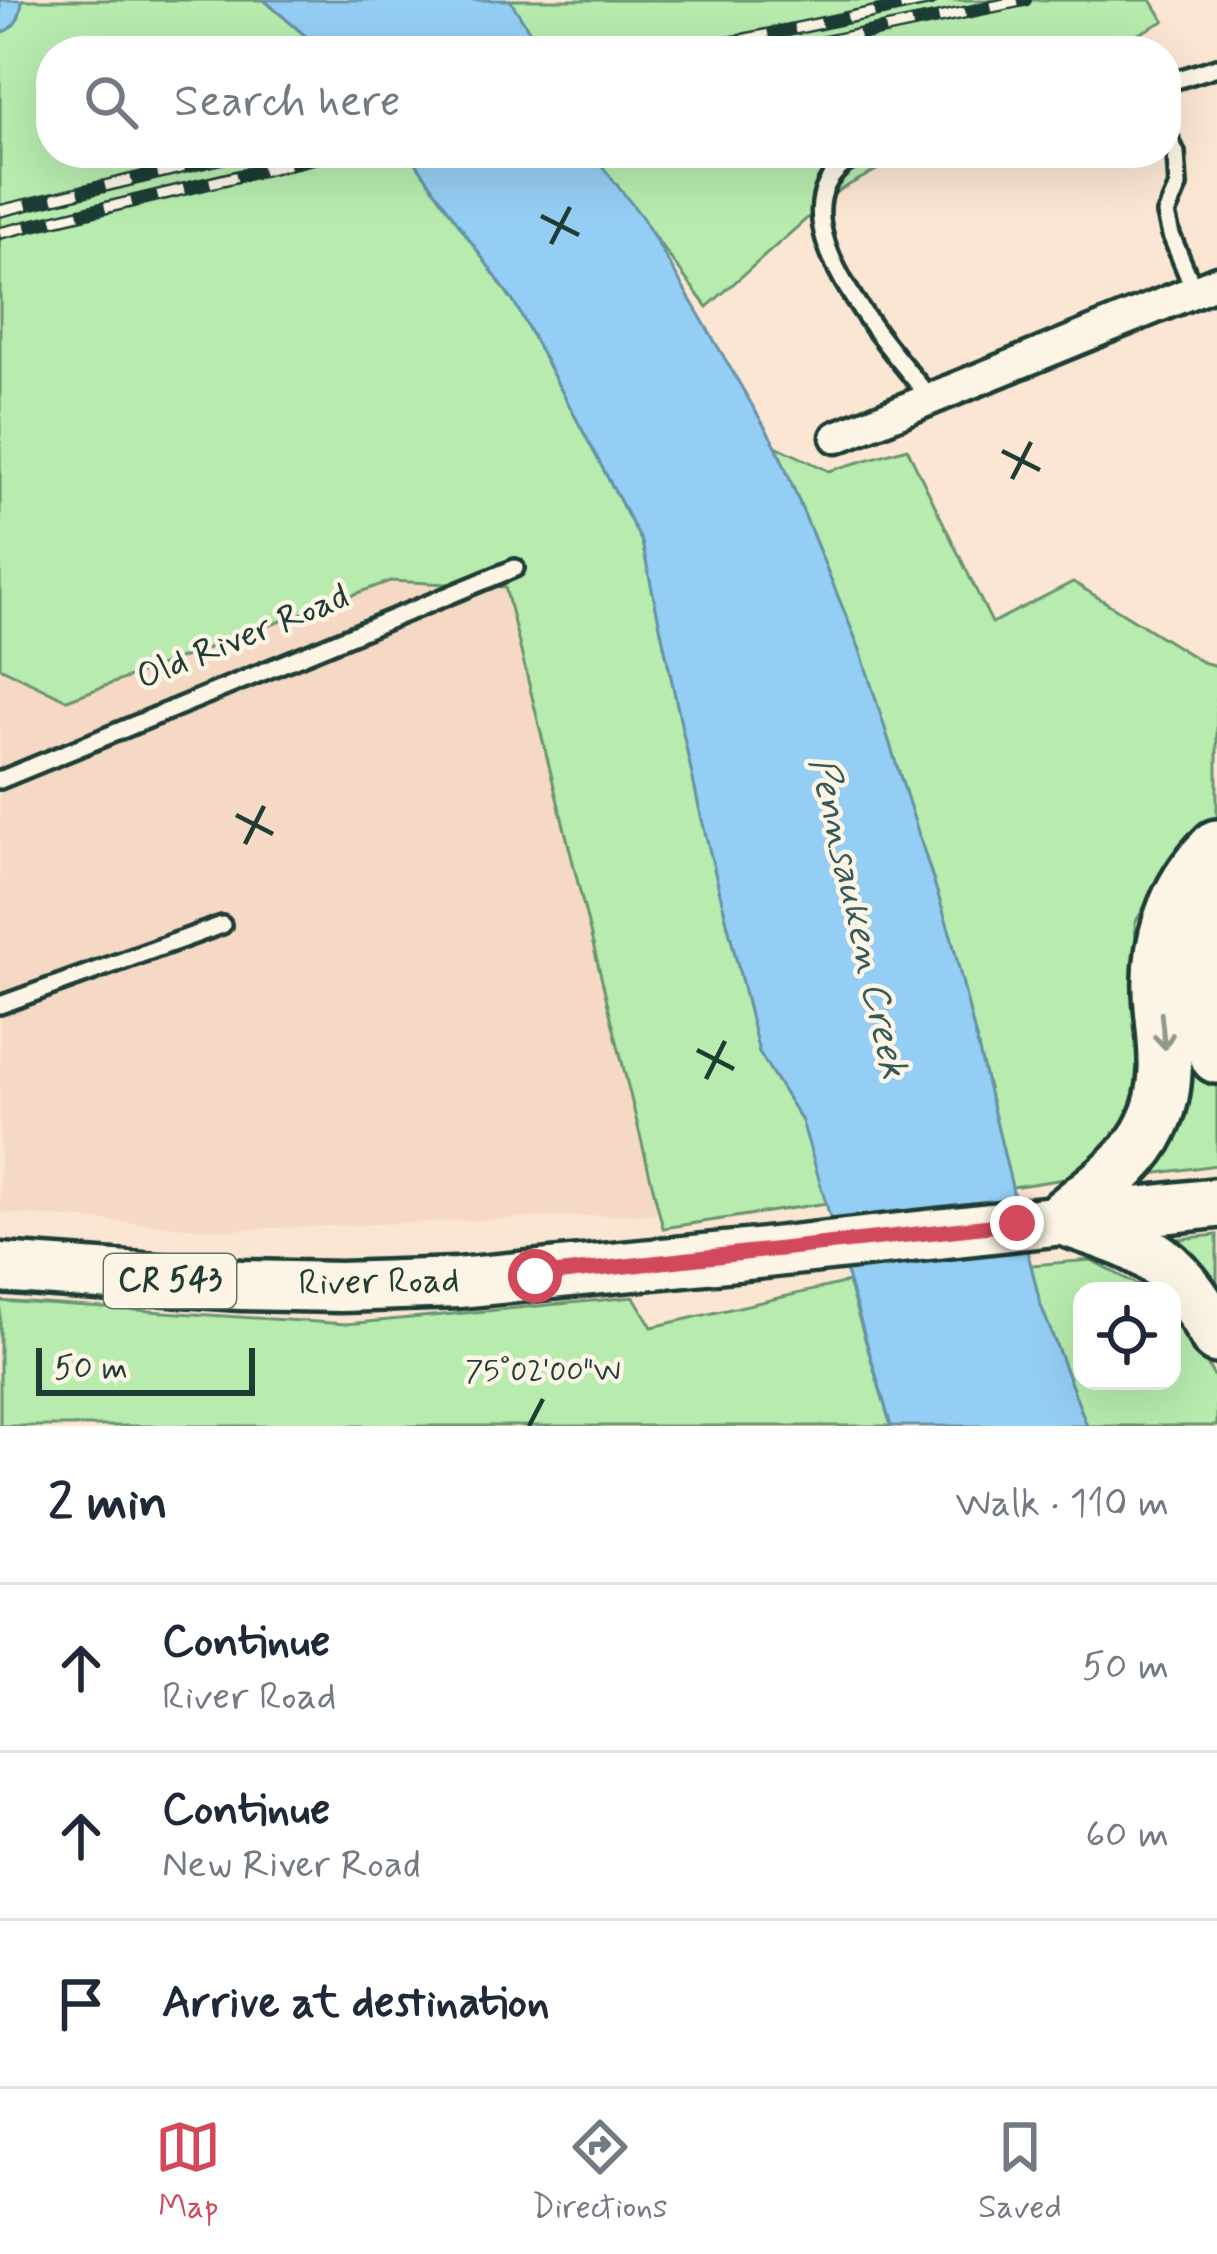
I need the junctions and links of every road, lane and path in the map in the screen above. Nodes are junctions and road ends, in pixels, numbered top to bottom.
1 (1217, 67) edge
2 (1181, 78) edge
3 (841, 168) edge
4 (1177, 168) edge
5 (1206, 286) edge
6 (931, 398) junction
7 (837, 437) dead end
8 (515, 568) dead end
9 (0, 780) edge
10 (1217, 846) edge
11 (1217, 901) edge
12 (222, 925) dead end
13 (0, 1005) edge
14 (1217, 1057) edge
15 (1217, 1203) edge
16 (1060, 1218) junction
17 (0, 1268) edge
18 (1217, 1336) edge

1 - 2 lane
3 - 6 lane
4 - 5 lane
5 - 6 street
6 - 7 street
8 - 9 lane, Old River Road
10 -> 16 highway
11 - 14 highway
12 - 13 lane
15 - 16 main road, CR 543
16 - 17 main road, River Road / CR 543
16 - 18 highway

